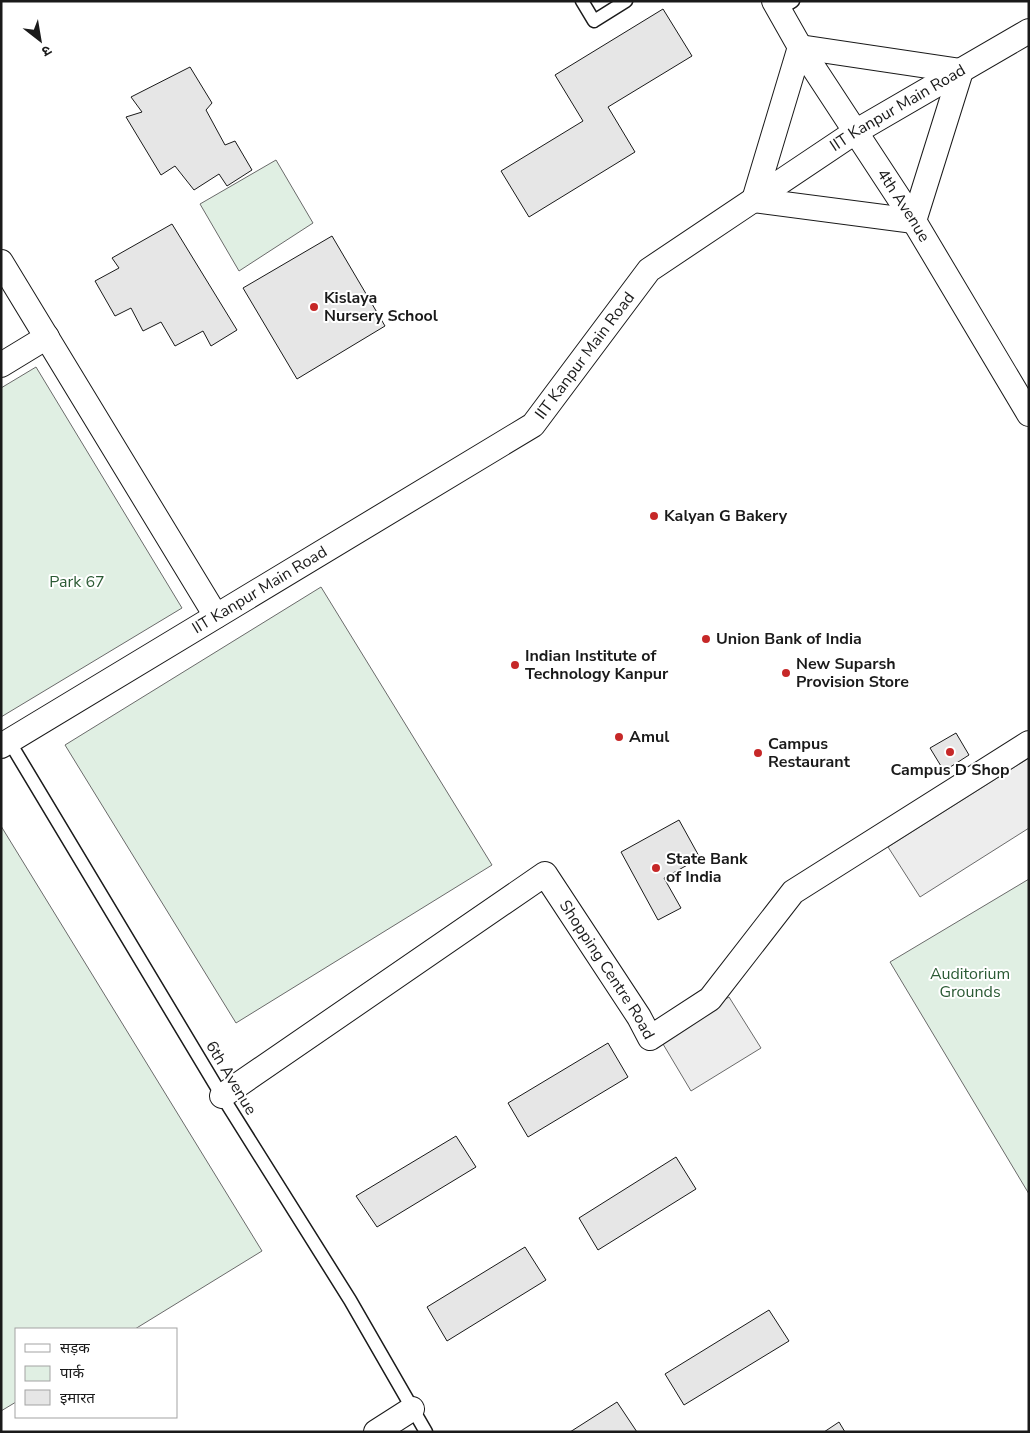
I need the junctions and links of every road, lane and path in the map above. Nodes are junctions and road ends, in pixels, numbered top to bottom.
1 (582, 1) edge
2 (626, 1) edge
3 (782, 4) edge
4 (1029, 31) edge
5 (800, 47) junction
6 (961, 71) junction
7 (855, 132) junction
8 (754, 200) junction
9 (914, 221) junction
10 (1, 262) edge
11 (47, 337) junction
12 (1, 365) edge
13 (1029, 414) edge
14 (216, 616) junction
15 (5, 743) edge
16 (1029, 743) edge
17 (222, 1096) junction
18 (412, 1409) junction
19 (376, 1432) edge
20 (426, 1432) edge

1 - 2 lane
3 - 5 street, 4th Avenue
4 - 6 street, IIT Kanpur Main Road
5 - 6 street
5 - 7 street, 4th Avenue
5 - 8 street
6 - 7 street, IIT Kanpur Main Road
6 - 9 street
7 - 8 street, IIT Kanpur Main Road
7 - 9 street, 4th Avenue
8 - 9 street
8 - 14 street, IIT Kanpur Main Road
9 - 13 street, 4th Avenue
10 - 11 street
11 - 12 street
11 - 14 street
14 - 15 street, IIT Kanpur Main Road
15 - 17 lane, 6th Avenue
16 - 17 street, Shopping Centre Road
17 - 18 lane, 6th Avenue
18 - 19 street
18 - 20 lane, 6th Avenue

